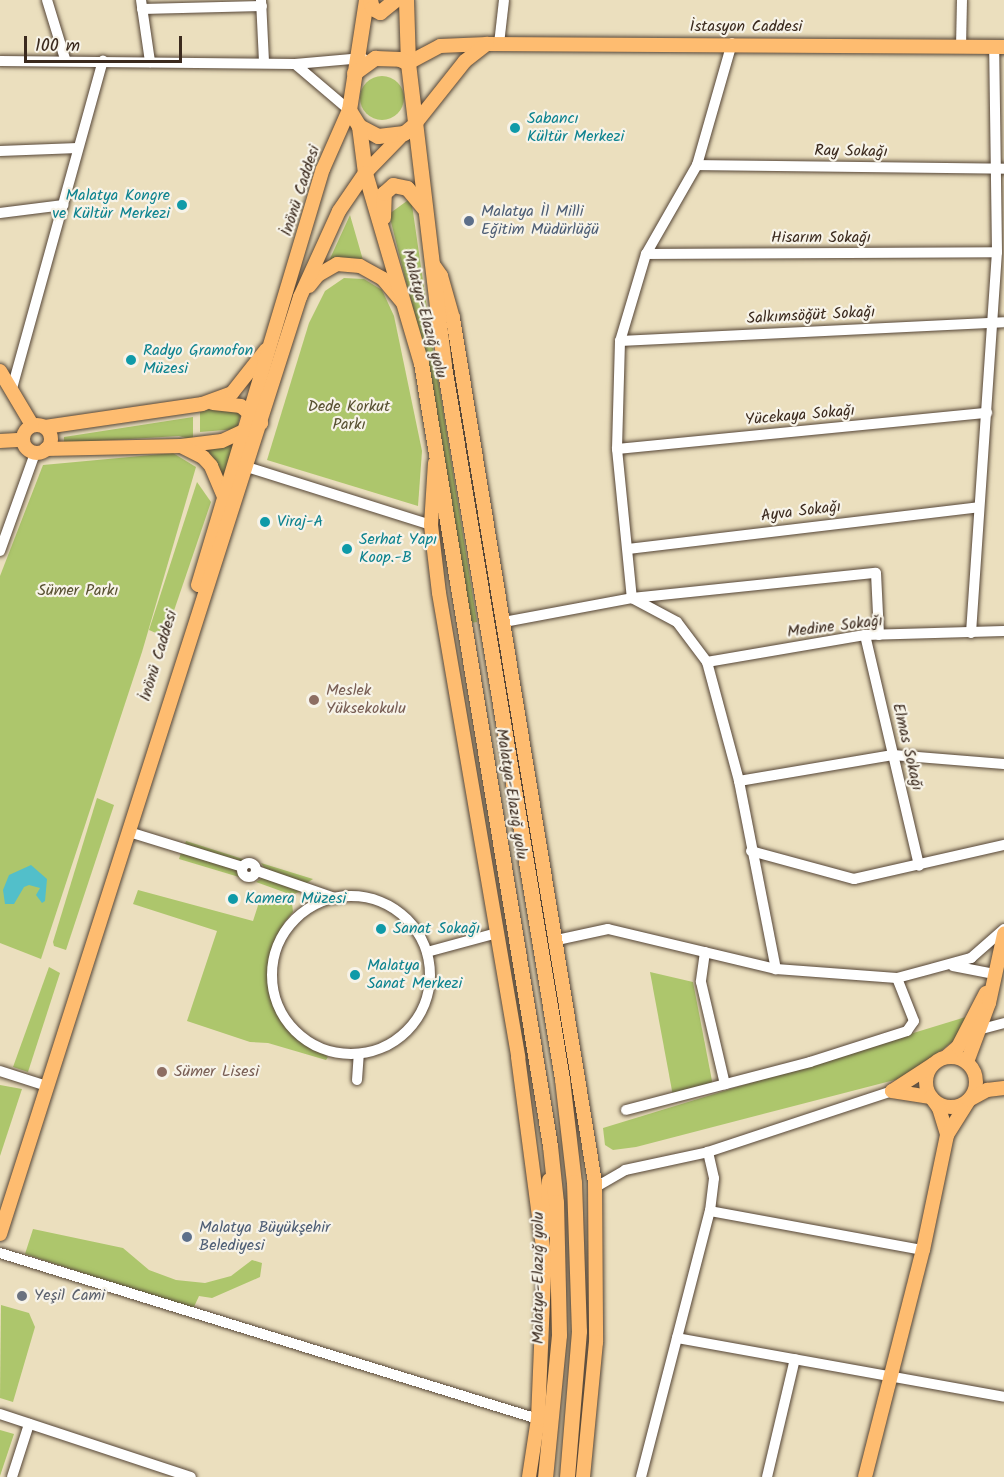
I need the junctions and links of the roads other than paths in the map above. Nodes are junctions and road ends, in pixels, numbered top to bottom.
1 (47, 0) edge
2 (368, 0) edge
3 (395, 0) edge
4 (406, 0) edge
5 (504, 0) edge
6 (962, 0) edge
7 (262, 3) edge
8 (142, 5) edge
9 (732, 43) junction
10 (493, 44) junction
11 (961, 47) junction
12 (999, 47) edge
13 (65, 59) junction
14 (0, 61) edge
15 (103, 61) junction
16 (150, 62) junction
17 (264, 62) junction
18 (408, 63) junction
19 (294, 64) junction
20 (356, 65) junction
21 (349, 110) junction
22 (358, 126) junction
23 (410, 128) junction
24 (78, 148) junction
25 (0, 151) edge
26 (697, 165) junction
27 (1000, 169) edge
28 (365, 173) junction
29 (63, 205) junction
30 (426, 210) junction
31 (0, 213) edge
32 (383, 236) junction
33 (997, 252) junction
34 (646, 254) junction
35 (431, 263) junction
36 (300, 297) junction
37 (405, 306) junction
38 (991, 322) junction
39 (1004, 322) edge
40 (275, 336) junction
41 (620, 341) junction
42 (0, 371) edge
43 (11, 392) junction
44 (203, 404) junction
45 (987, 413) junction
46 (256, 418) junction
47 (39, 426) junction
48 (247, 432) junction
49 (22, 440) junction
50 (0, 441) edge
51 (181, 446) junction
52 (616, 449) junction
53 (40, 451) junction
54 (436, 454) junction
55 (247, 466) junction
56 (226, 502) junction
57 (978, 507) junction
58 (431, 525) junction
59 (628, 549) junction
60 (0, 551) edge
61 (632, 598) junction
62 (504, 622) junction
63 (1004, 631) edge
64 (972, 633) junction
65 (865, 635) junction
66 (879, 635) junction
67 (707, 662) junction
68 (893, 755) junction
69 (1004, 764) edge
70 (739, 781) junction
71 (129, 832) junction
72 (1004, 845) edge
73 (751, 851) junction
74 (919, 866) junction
75 (336, 898) junction
76 (1004, 932) edge
77 (497, 933) junction
78 (557, 940) junction
79 (427, 952) junction
80 (705, 952) junction
81 (952, 966) junction
82 (776, 969) junction
83 (994, 975) junction
84 (897, 978) junction
85 (1004, 1023) edge
86 (982, 1029) junction
87 (359, 1054) junction
88 (946, 1057) junction
89 (932, 1065) junction
90 (970, 1065) junction
91 (0, 1071) edge
92 (357, 1080) dead end
93 (724, 1084) junction
94 (44, 1085) junction
95 (1004, 1087) edge
96 (892, 1091) junction
97 (931, 1097) junction
98 (969, 1100) junction
99 (626, 1110) dead end
100 (948, 1135) junction
101 (550, 1146) junction
102 (708, 1152) junction
103 (596, 1187) junction
104 (0, 1211) edge
105 (710, 1211) junction
106 (0, 1234) edge
107 (923, 1250) junction
108 (0, 1253) edge
109 (545, 1262) junction
110 (677, 1338) junction
111 (795, 1359) junction
112 (890, 1376) junction
113 (1004, 1397) edge
114 (0, 1414) edge
115 (538, 1419) junction
116 (29, 1424) junction
117 (12, 1477) edge
118 (191, 1477) edge
119 (529, 1477) edge
120 (545, 1477) edge
121 (567, 1477) edge
122 (583, 1477) edge
123 (641, 1477) edge
124 (767, 1477) edge
125 (865, 1477) edge

1 - 13 street
2 - 3 highway
2 - 20 highway
4 - 18 highway
5 - 10 street
6 - 11 street
7 - 8 street
7 - 17 street
8 - 16 street
9 - 10 main road, İstasyon Caddesi
9 - 11 main road, İstasyon Caddesi
9 - 26 street
10 - 18 main road, İstasyon Caddesi
10 - 23 main road
11 - 12 main road, İstasyon Caddesi
12 - 27 street
13 - 14 street
13 - 15 street
15 - 16 street
15 - 24 street
16 - 17 street
17 - 19 street
18 - 20 highway
18 - 23 highway
19 - 20 street
19 - 21 street
20 - 21 highway
21 - 22 highway
21 - 40 main road, İnönü Caddesi
22 - 23 highway
22 - 28 highway, Malatya-Elazığ yolu
23 - 28 main road
23 - 30 highway, Malatya-Elazığ yolu
24 - 25 street
24 - 29 street
26 - 27 street, Ray Sokağı
26 - 34 street
27 - 33 street
28 - 32 highway, Malatya-Elazığ yolu
28 - 36 main road
29 - 31 street
29 - 43 street
30 - 32 highway
30 - 35 highway, Malatya-Elazığ yolu
32 - 37 highway, Malatya-Elazığ yolu
33 - 34 street, Hisarım Sokağı
33 - 38 street
34 - 41 street
35 - 62 main road
35 - 121 highway, Malatya-Elazığ yolu
36 - 37 main road
36 - 46 main road
37 - 54 highway, Malatya-Elazığ yolu
38 - 39 street, Salkımsöğüt Sokağı
38 - 41 street, Salkımsöğüt Sokağı
38 - 45 street
40 - 44 main road
40 - 46 main road, İnönü Caddesi
41 - 52 street
42 - 43 main road
43 - 47 main road
44 - 46 main road
44 - 47 main road
45 - 52 street, Yücekaya Sokağı
45 - 57 street
46 - 48 main road, İnönü Caddesi
46 - 55 main road, İnönü Caddesi
47 - 49 main road
47 - 53 main road
48 - 51 main road
48 - 56 main road, İnönü Caddesi
49 - 50 main road
49 - 53 main road
51 - 53 main road
51 - 56 main road
52 - 59 street
53 - 60 street
54 - 58 main road
54 - 101 highway, Malatya-Elazığ yolu
55 - 58 street
55 - 71 main road, İnönü Caddesi
56 - 94 main road, İnönü Caddesi
57 - 59 street, Ayva Sokağı
57 - 64 street
58 - 77 main road
59 - 61 street
61 - 62 street
61 - 66 street
61 - 67 street
62 - 78 main road
63 - 64 street, Medine Sokağı
64 - 66 street, Medine Sokağı
65 - 66 street, Medine Sokağı
65 - 67 street, Medine Sokağı
65 - 68 street, Elmas Sokağı
67 - 70 street
68 - 69 street
68 - 70 street
68 - 74 street, Elmas Sokağı
70 - 73 street
71 - 75 street
71 - 94 main road, İnönü Caddesi
72 - 74 street
73 - 74 street
73 - 82 street
75 - 79 street
75 - 87 street
76 - 81 street
76 - 83 main road
77 - 79 street
77 - 109 main road
78 - 80 street
78 - 103 main road
79 - 87 street
80 - 82 street
80 - 93 street
81 - 83 street
81 - 84 street
82 - 84 street
83 - 86 main road
83 - 88 main road
84 - 93 street
85 - 86 street
86 - 90 main road
87 - 92 street
88 - 89 main road
88 - 90 main road
89 - 96 main road
89 - 97 main road
90 - 95 main road
90 - 98 main road
91 - 94 street
93 - 99 street
94 - 104 main road, İnönü Caddesi
94 - 106 main road, İnönü Caddesi
95 - 98 main road
96 - 97 main road
96 - 102 street
97 - 98 main road
97 - 100 main road
98 - 100 main road
100 - 107 main road
101 - 109 main road
101 - 120 highway, Malatya-Elazığ yolu
102 - 103 street
102 - 105 street
103 - 122 main road
105 - 107 street
105 - 110 street
107 - 112 main road
108 - 115 street
109 - 115 main road
110 - 111 street
110 - 123 street
111 - 112 street
111 - 124 street
112 - 113 street
112 - 125 main road
114 - 116 street
115 - 119 main road
116 - 117 street
116 - 118 street

